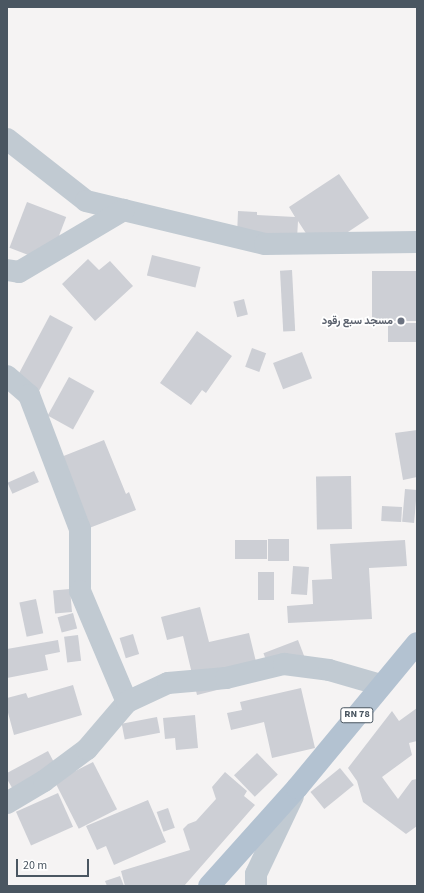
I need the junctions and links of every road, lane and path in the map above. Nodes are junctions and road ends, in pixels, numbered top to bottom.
1 (7, 139) edge
2 (124, 210) junction
3 (417, 242) edge
4 (7, 270) edge
5 (7, 376) edge
6 (417, 643) edge
7 (381, 685) junction
8 (127, 702) junction
9 (297, 788) junction
10 (7, 803) edge
11 (209, 886) edge
12 (227, 886) edge
13 (256, 886) edge

1 - 2 street
2 - 3 street
2 - 4 street
5 - 8 street
6 - 7 main road, RN 78
7 - 8 street
7 - 9 main road, RN 78
8 - 10 street
9 - 11 main road, RN 78
9 - 12 main road
9 - 13 street

